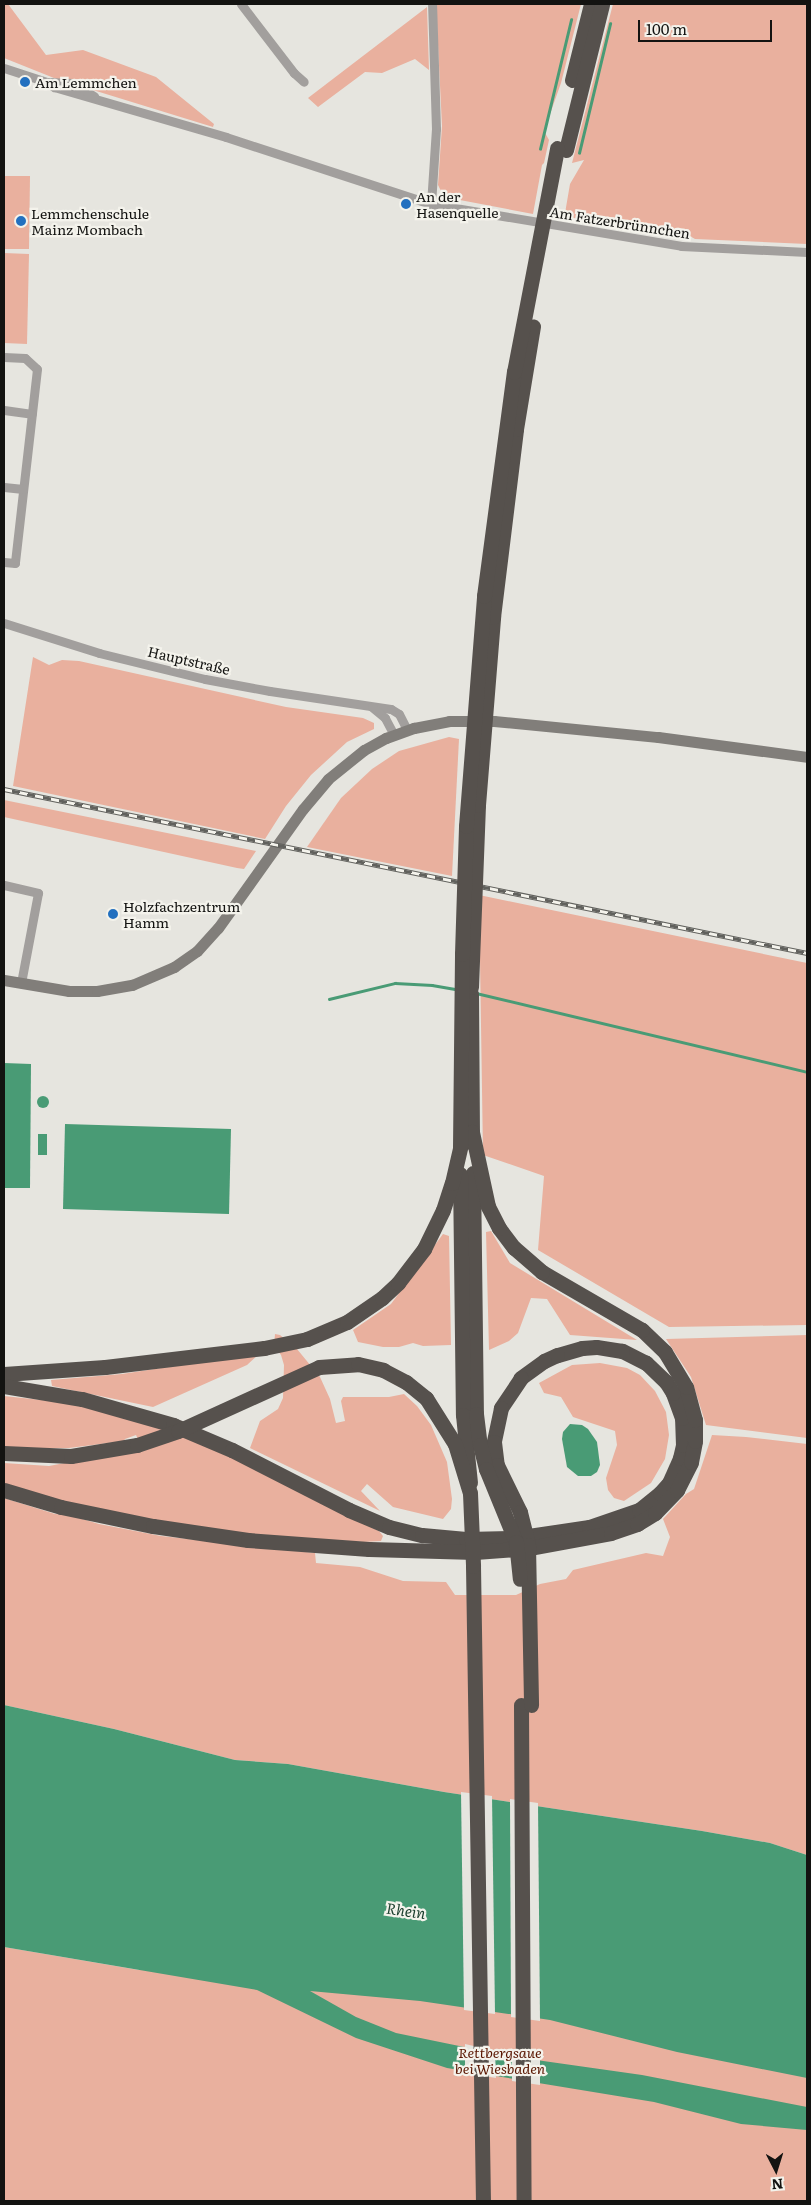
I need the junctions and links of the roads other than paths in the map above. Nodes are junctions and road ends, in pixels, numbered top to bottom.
1 (240, 4) edge
2 (432, 4) edge
3 (591, 4) edge
4 (602, 4) edge
5 (4, 68) edge
6 (304, 82) dead end
7 (562, 149) junction
8 (431, 204) junction
9 (807, 252) edge
10 (4, 357) edge
11 (4, 410) edge
12 (32, 414) junction
13 (4, 487) edge
14 (23, 489) junction
15 (4, 562) edge
16 (4, 623) edge
17 (372, 707) junction
18 (407, 730) junction
19 (394, 736) junction
20 (807, 757) edge
21 (4, 885) edge
22 (4, 980) edge
23 (21, 983) junction
24 (472, 1132) junction
25 (460, 1147) junction
26 (4, 1374) edge
27 (4, 1386) edge
28 (4, 1453) edge
29 (4, 1490) edge
30 (470, 1493) junction
31 (576, 1536) junction
32 (524, 2182) junction
33 (482, 2201) edge
34 (524, 2201) edge

1 - 6 street
2 - 8 street
3 - 7 highway
4 - 7 highway
5 - 8 street
7 - 24 highway, bridge
7 - 25 highway, bridge
8 - 9 street, Am Fatzerbrünnchen
10 - 12 street
11 - 12 street
12 - 14 street
13 - 14 street
14 - 15 street
16 - 17 street, Hauptstraße
17 - 18 street, Hauptstraße
17 - 19 street
18 - 19 main road
18 - 20 main road
19 - 23 main road
21 - 23 street
22 - 23 main road
24 - 31 highway
24 - 32 highway, bridge
25 - 26 highway
25 - 30 highway, bridge
27 - 31 highway
28 - 30 highway, bridge
29 - 31 highway
30 - 33 highway, bridge
31 - 32 highway, bridge
32 - 34 highway

